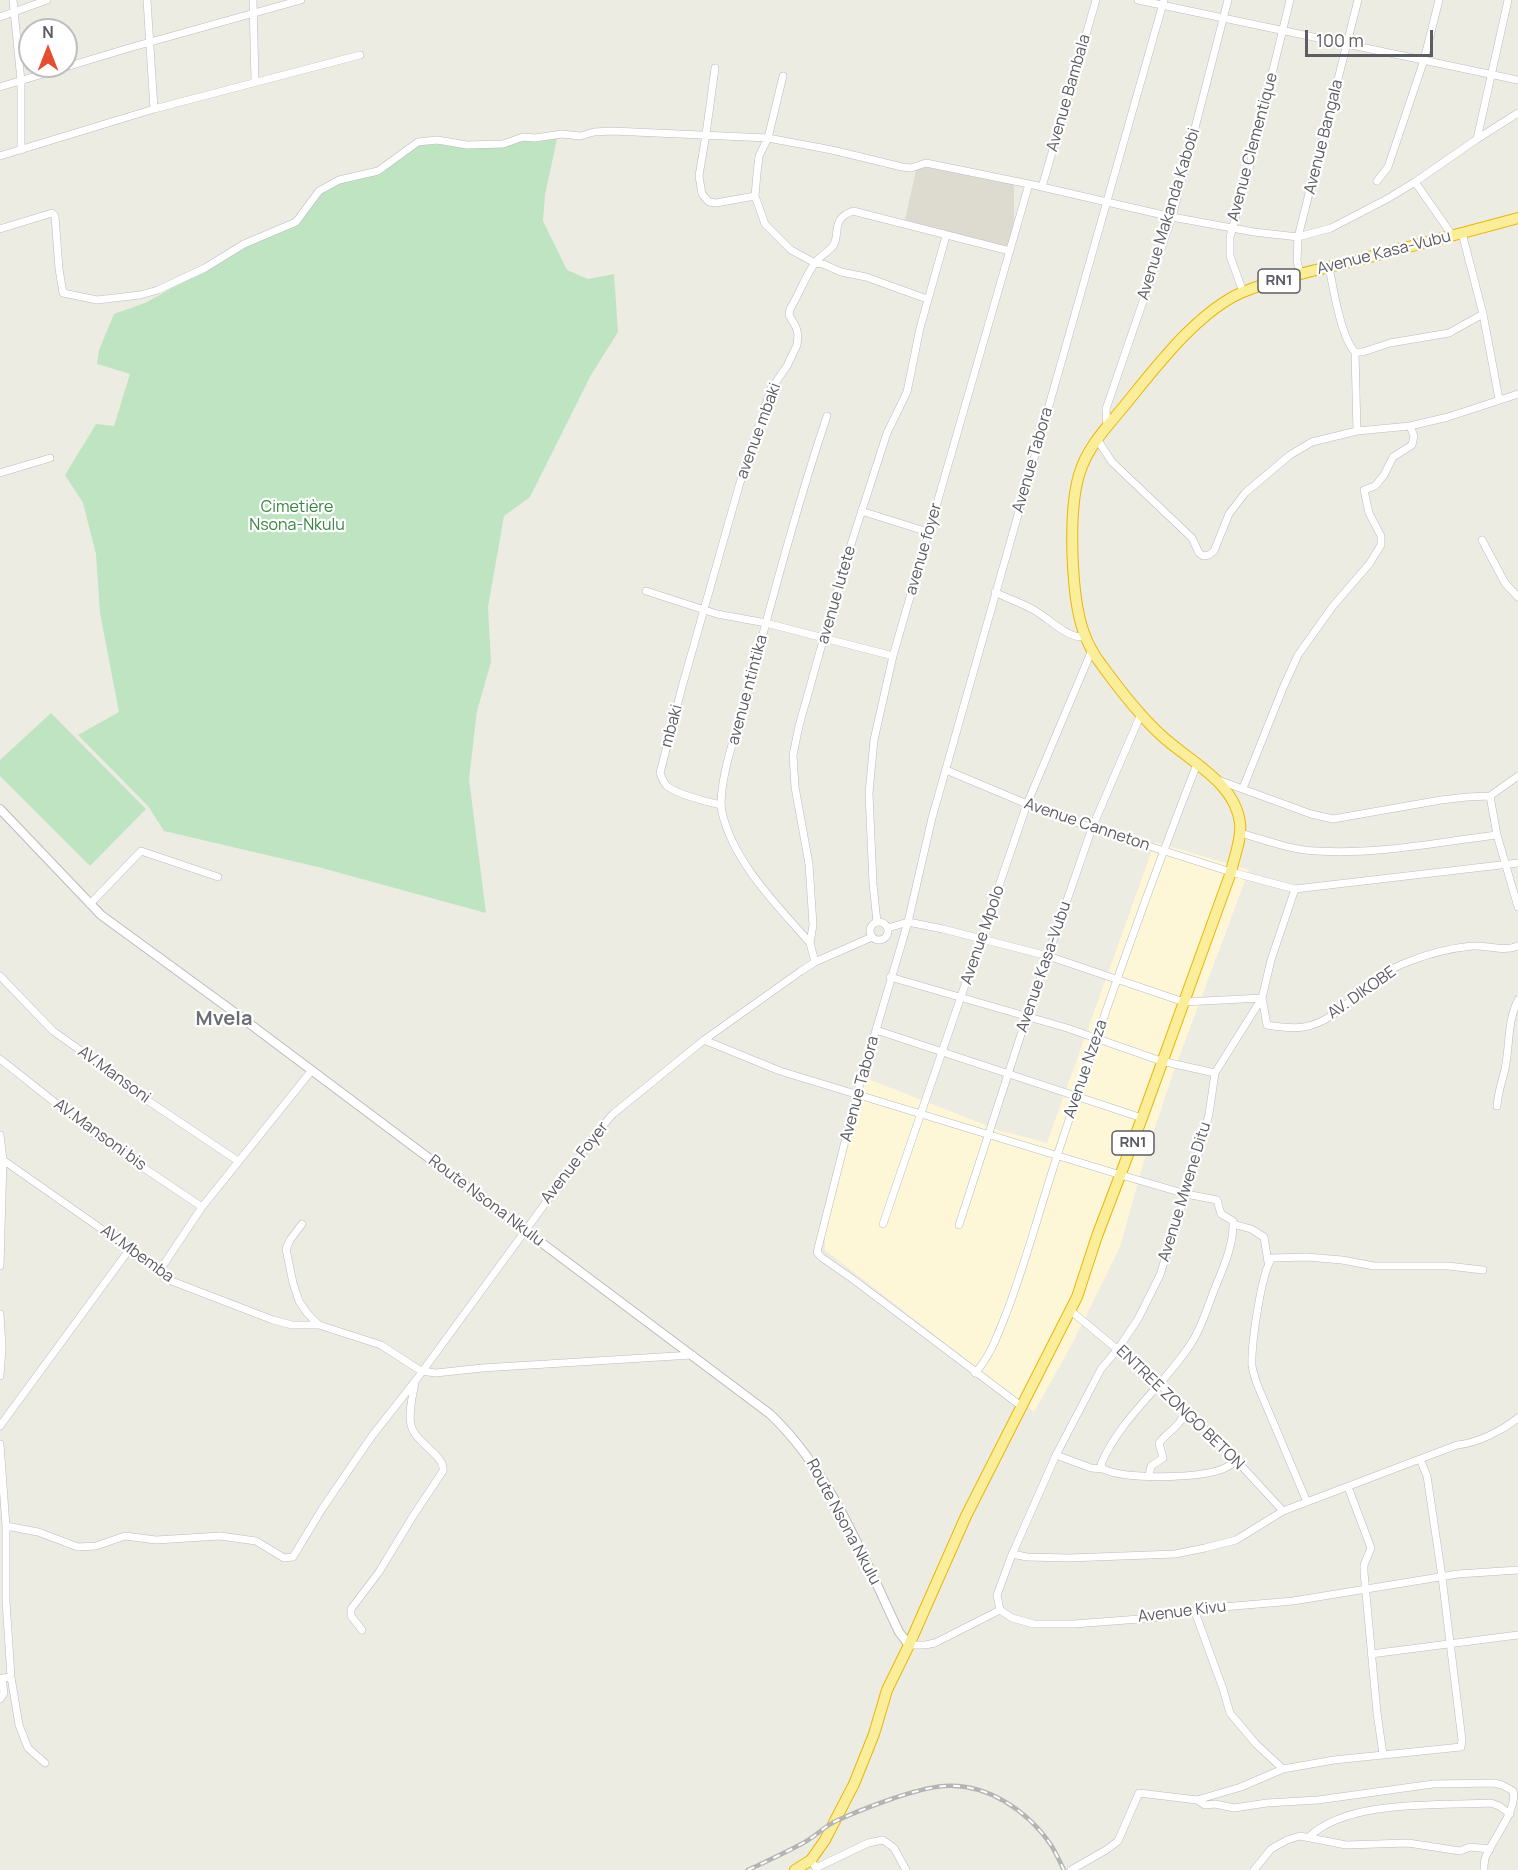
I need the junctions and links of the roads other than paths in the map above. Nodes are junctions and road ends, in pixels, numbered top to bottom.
1 (14, 0) edge
2 (47, 0) edge
3 (147, 0) edge
4 (253, 0) edge
5 (301, 0) edge
6 (1095, 0) edge
7 (1138, 0) edge
8 (1228, 0) edge
9 (1290, 0) edge
10 (1358, 0) edge
11 (1439, 0) edge
12 (1508, 0) edge
13 (1164, 3) edge
14 (14, 13) junction
15 (253, 14) junction
16 (0, 17) edge
17 (1223, 18) junction
18 (1282, 31) junction
19 (149, 42) junction
20 (1347, 44) junction
21 (360, 56) dead end
22 (1424, 60) junction
23 (715, 68) dead end
24 (1491, 75) junction
25 (783, 76) dead end
26 (1518, 80) edge
27 (21, 81) junction
28 (255, 82) junction
29 (0, 87) edge
30 (154, 109) junction
31 (1518, 113) edge
32 (706, 134) junction
33 (768, 138) junction
34 (1476, 139) junction
35 (21, 150) junction
36 (0, 156) edge
37 (1377, 181) dead end
38 (1415, 182) junction
39 (1029, 184) junction
40 (1042, 187) junction
41 (754, 196) junction
42 (1107, 202) junction
43 (1172, 217) junction
44 (1518, 218) edge
45 (1232, 227) junction
46 (0, 229) edge
47 (1457, 234) junction
48 (946, 236) junction
49 (1298, 237) junction
50 (1010, 251) junction
51 (815, 263) junction
52 (1329, 267) junction
53 (1300, 274) junction
54 (1243, 292) junction
55 (927, 299) junction
56 (1483, 314) junction
57 (1355, 352) junction
58 (1518, 394) edge
59 (1499, 399) junction
60 (827, 416) dead end
61 (1410, 426) junction
62 (1107, 427) junction
63 (1357, 431) junction
64 (1097, 439) junction
65 (50, 458) dead end
66 (0, 473) edge
67 (861, 511) junction
68 (928, 532) junction
69 (1482, 540) dead end
70 (646, 591) dead end
71 (994, 592) junction
72 (1518, 597) edge
73 (705, 609) junction
74 (766, 623) junction
75 (1084, 635) junction
76 (825, 638) junction
77 (1092, 650) junction
78 (893, 656) junction
79 (1141, 714) junction
80 (1197, 764) junction
81 (946, 770) junction
82 (1518, 776) edge
83 (1216, 780) junction
84 (1243, 788) junction
85 (1490, 796) junction
86 (1027, 804) junction
87 (721, 805) junction
88 (2, 814) edge
89 (1092, 828) junction
90 (1240, 833) junction
91 (1497, 835) junction
92 (1163, 851) junction
93 (1518, 863) edge
94 (1506, 865) junction
95 (1231, 872) junction
96 (218, 877) dead end
97 (1295, 889) junction
98 (90, 904) junction
99 (1518, 907) edge
100 (877, 922) junction
101 (908, 922) junction
102 (888, 928) junction
103 (872, 937) junction
104 (982, 938) junction
105 (810, 944) junction
106 (1518, 946) edge
107 (1048, 956) junction
108 (815, 962) junction
109 (0, 976) edge
110 (890, 977) junction
111 (1118, 979) junction
112 (962, 998) junction
113 (1262, 998) junction
114 (1518, 1000) edge
115 (1184, 1002) junction
116 (1027, 1016) junction
117 (876, 1030) junction
118 (1096, 1038) junction
119 (704, 1041) junction
120 (943, 1052) junction
121 (0, 1059) edge
122 (1161, 1061) junction
123 (312, 1070) junction
124 (1008, 1072) junction
125 (1215, 1073) junction
126 (857, 1094) junction
127 (1077, 1096) junction
128 (1497, 1106) dead end
129 (921, 1114) junction
130 (1142, 1118) junction
131 (987, 1134) junction
132 (0, 1136) edge
133 (1057, 1155) junction
134 (2, 1160) edge
135 (238, 1161) junction
136 (1120, 1175) junction
137 (1186, 1194) junction
138 (202, 1207) junction
139 (302, 1224) dead end
140 (882, 1224) dead end
141 (959, 1225) dead end
142 (1233, 1226) junction
143 (524, 1230) junction
144 (129, 1250) junction
145 (1268, 1262) junction
146 (0, 1266) edge
147 (160, 1270) junction
148 (1483, 1270) dead end
149 (1071, 1311) junction
150 (0, 1314) edge
151 (320, 1324) junction
152 (1118, 1349) junction
153 (692, 1355) junction
154 (421, 1371) junction
155 (975, 1373) junction
156 (0, 1376) edge
157 (416, 1380) junction
158 (1159, 1384) junction
159 (1021, 1406) junction
160 (1185, 1410) junction
161 (1518, 1418) edge
162 (0, 1426) edge
163 (0, 1444) edge
164 (1056, 1455) junction
165 (1420, 1459) junction
166 (1237, 1461) junction
167 (1102, 1465) junction
168 (1149, 1476) junction
169 (1348, 1487) junction
170 (2, 1499) edge
171 (1307, 1502) junction
172 (1283, 1511) junction
173 (6, 1526) junction
174 (1012, 1554) junction
175 (1518, 1570) edge
176 (1442, 1577) junction
177 (1367, 1590) junction
178 (3, 1602) edge
179 (1000, 1610) junction
180 (1195, 1612) junction
181 (362, 1630) dead end
182 (1518, 1635) edge
183 (1450, 1644) junction
184 (909, 1645) junction
185 (1371, 1654) junction
186 (11, 1677) junction
187 (0, 1699) edge
188 (1383, 1754) junction
189 (45, 1763) dead end
190 (1283, 1769) junction
191 (1197, 1800) junction
192 (1510, 1814) junction
193 (1309, 1837) junction
194 (1490, 1849) junction
195 (814, 1866) edge
196 (795, 1870) edge
197 (906, 1870) edge
198 (1071, 1870) edge
199 (1254, 1870) edge
200 (1484, 1870) edge

1 - 14 street
2 - 14 street
3 - 19 street
4 - 15 street
5 - 15 street
6 - 40 street, Avenue Bambala
7 - 13 street
8 - 17 street, Avenue Makanda Kabobi
9 - 18 street, Avenue Clementique
10 - 20 street, Avenue Bangala
11 - 22 street
12 - 24 street
13 - 17 street
13 - 42 street, Avenue Tabora
14 - 16 street
14 - 27 street
15 - 19 street
15 - 28 street
17 - 18 street
17 - 43 street, Avenue Makanda Kabobi
18 - 20 street
18 - 45 street, Avenue Clementique
19 - 27 street
19 - 30 street
20 - 22 street
20 - 49 street, Avenue Bangala
21 - 28 street
22 - 24 street
22 - 37 street
23 - 32 street
24 - 26 street
24 - 34 street
25 - 33 street
27 - 29 street
27 - 35 street
28 - 30 street
30 - 35 street
31 - 34 street
32 - 33 street
32 - 41 street
32 - 46 street
33 - 39 street
33 - 41 street
34 - 38 street
35 - 36 street
38 - 47 street
38 - 49 street
39 - 40 street
39 - 50 street, avenue foyer
40 - 42 street
41 - 51 street
42 - 43 street
42 - 71 street, Avenue Tabora
43 - 45 street
43 - 62 street, Avenue Makanda Kabobi
44 - 47 highway, Avenue Kasa-Vubu / RN1
45 - 49 street
45 - 54 street, Avenue Clementique
47 - 52 highway, Avenue Kasa-Vubu / RN1
47 - 56 street
48 - 50 street, avenue mbaki
48 - 51 street, avenue mbaki
48 - 55 street, avenue lutete
49 - 53 street, Avenue Bangala
50 - 68 street, avenue foyer
51 - 55 street
51 - 73 street, avenue mbaki
52 - 53 highway, Avenue Kasa-Vubu / RN1
52 - 57 street
53 - 54 highway, Avenue Kasa-Vubu / RN1
54 - 62 highway, Avenue Kasa-Vubu / RN1
55 - 67 street, avenue lutete
56 - 57 street
56 - 59 street
57 - 63 street
58 - 59 street
59 - 61 street
60 - 74 street, avenue ntintika
61 - 63 street
61 - 84 street
62 - 64 highway, Avenue Kasa-Vubu / RN1
63 - 64 street
64 - 75 highway, RN1
65 - 66 street
67 - 68 street
67 - 76 street, avenue lutete
68 - 78 street, avenue foyer
69 - 72 street
70 - 73 street
71 - 75 street
71 - 81 street, Avenue Tabora
73 - 74 street
73 - 87 street, mbaki
74 - 76 street
74 - 87 street, avenue ntintika
75 - 77 highway, RN1
76 - 78 street
76 - 105 street, avenue lutete
77 - 79 highway, RN1
77 - 86 street, Avenue Mpolo
78 - 100 street, avenue foyer
79 - 80 highway, RN1
79 - 89 street, Avenue Kasa-Vubu
80 - 83 highway, RN1
80 - 92 street, Avenue Nzeza
81 - 86 street, Avenue Canneton
81 - 101 street, Avenue Tabora
82 - 85 street
83 - 84 street
83 - 90 highway, RN1
84 - 85 street
85 - 91 street
86 - 89 street, Avenue Canneton
86 - 104 street, Avenue Mpolo
87 - 105 street, avenue ntintika
88 - 98 street, Route Nsona Nkulu
89 - 92 street, Avenue Canneton
89 - 107 street, Avenue Kasa-Vubu
90 - 91 street
90 - 95 highway, RN1
91 - 94 street
92 - 95 street, Avenue Canneton
92 - 111 street, Avenue Nzeza
93 - 94 street
94 - 97 street
94 - 99 street
95 - 97 street, Avenue Canneton
95 - 115 highway, RN1
96 - 98 street
97 - 113 street
98 - 123 street, Route Nsona Nkulu
100 - 102 street
100 - 103 street
101 - 102 street
101 - 104 street
101 - 110 street, Avenue Tabora
102 - 103 street
103 - 108 street, Avenue Foyer
104 - 107 street
104 - 112 street, Avenue Mpolo
105 - 108 street, avenue lutete
106 - 113 street, AV. DIKOBE
107 - 111 street
107 - 116 street, Avenue Kasa-Vubu
108 - 119 street, Avenue Foyer
109 - 135 street, AV.Mansoni
110 - 112 street
110 - 117 street, Avenue Tabora
111 - 115 street
111 - 118 street, Avenue Nzeza
112 - 116 street
112 - 120 street, Avenue Mpolo
113 - 115 street
113 - 125 street
114 - 128 street
115 - 122 highway, RN1
116 - 118 street
116 - 124 street, Avenue Kasa-Vubu
117 - 120 street
117 - 126 street, Avenue Tabora
118 - 122 street
118 - 127 street, Avenue Nzeza
119 - 126 street
119 - 143 street, Avenue Foyer
120 - 124 street
120 - 129 street, Avenue Mpolo
121 - 138 street, AV.Mansoni bis
122 - 125 street
122 - 130 highway, RN1
123 - 135 street
123 - 143 street, Route Nsona Nkulu
124 - 127 street
124 - 131 street, Avenue Kasa-Vubu
125 - 137 street, Avenue Mwene Ditu
126 - 129 street
126 - 155 street, Avenue Tabora
127 - 130 street
127 - 133 street, Avenue Nzeza
129 - 131 street
129 - 140 street, Avenue Mpolo
130 - 136 highway, RN1
131 - 133 street
131 - 141 street, Avenue Kasa-Vubu
132 - 134 street
133 - 136 street
133 - 155 street, Avenue Nzeza
134 - 144 street, AV.Mbemba
134 - 146 street
135 - 138 street
136 - 137 street
136 - 149 highway, RN1
137 - 142 street
137 - 152 street, Avenue Mwene Ditu
138 - 147 street
139 - 151 street
142 - 145 street
142 - 158 street
143 - 153 street, Route Nsona Nkulu
143 - 154 street, Avenue Foyer
144 - 147 street, AV.Mbemba
144 - 162 street
145 - 148 street
145 - 171 street
147 - 151 street, AV.Mbemba
149 - 152 street, ENTREE ZONGO BETON
149 - 159 highway, RN1
150 - 156 street
151 - 154 street
152 - 158 street, ENTREE ZONGO BETON
152 - 164 street, Avenue Mwene Ditu
153 - 154 street
153 - 184 street, Route Nsona Nkulu
154 - 157 street, Avenue Foyer
155 - 159 street
157 - 173 street, Avenue Foyer
157 - 181 street
158 - 160 street, ENTREE ZONGO BETON
158 - 167 street
159 - 184 highway, RN1
160 - 166 street, ENTREE ZONGO BETON
160 - 168 street
161 - 165 street
163 - 170 street
164 - 167 street
164 - 174 street, Avenue Mwene Ditu
165 - 169 street
165 - 176 street
166 - 168 street
166 - 172 street, ENTREE ZONGO BETON
167 - 168 street
169 - 171 street
169 - 177 street
170 - 173 street
171 - 172 street
172 - 174 street
173 - 178 street
174 - 179 street, Avenue Mwene Ditu
175 - 176 street, Avenue Kivu
176 - 177 street, Avenue Kivu
176 - 183 street
177 - 180 street, Avenue Kivu
177 - 185 street
178 - 186 street
179 - 180 street, Avenue Kivu
179 - 184 street
180 - 190 street
182 - 183 street
183 - 185 street
183 - 188 street
184 - 195 highway, RN1
185 - 188 street
186 - 187 street
186 - 189 street
188 - 190 street
190 - 191 street
191 - 192 street
191 - 198 street
192 - 193 street
192 - 194 street
193 - 194 street
193 - 199 street
194 - 200 street
195 - 196 highway, RN1
195 - 197 street

